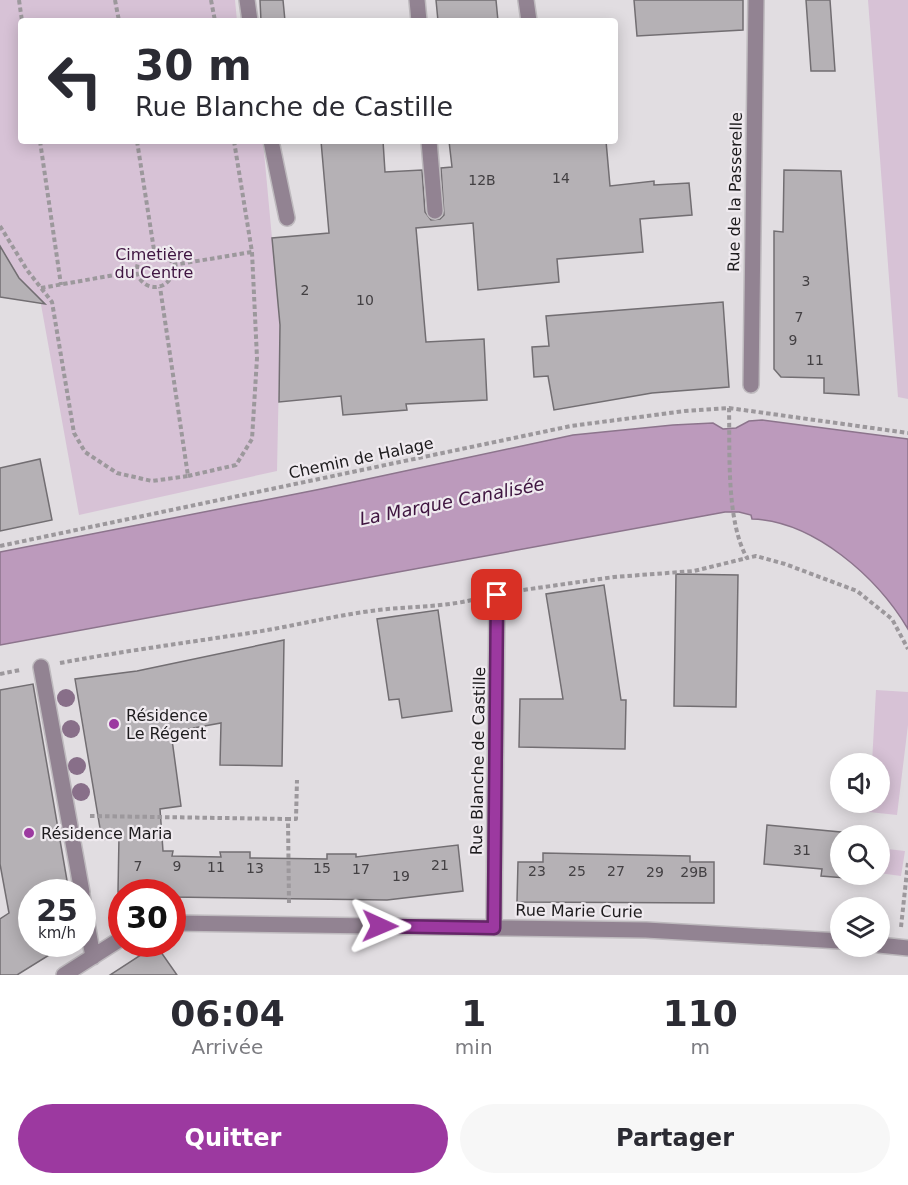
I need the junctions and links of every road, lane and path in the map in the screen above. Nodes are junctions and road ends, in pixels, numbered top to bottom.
1 (19, 0) edge
2 (116, 0) edge
3 (211, 0) edge
4 (247, 0) edge
5 (417, 0) edge
6 (526, 0) edge
7 (756, 0) edge
8 (22, 18) edge
9 (119, 18) edge
10 (214, 18) edge
11 (250, 18) edge
12 (419, 18) edge
13 (528, 18) edge
14 (40, 144) edge
15 (137, 144) edge
16 (234, 144) edge
17 (272, 144) edge
18 (429, 144) edge
19 (435, 211) dead end
20 (287, 218) dead end
21 (0, 226) edge
22 (154, 250) junction
23 (252, 252) junction
24 (172, 265) junction
25 (136, 272) junction
26 (61, 285) junction
27 (160, 287) junction
28 (41, 288) junction
29 (751, 386) dead end
30 (729, 408) junction
31 (908, 433) edge
32 (188, 476) junction
33 (0, 546) edge
34 (747, 558) junction
35 (497, 595) junction
36 (908, 649) edge
37 (41, 666) junction
38 (0, 674) edge
39 (297, 780) dead end
40 (69, 816) junction
41 (288, 819) junction
42 (908, 862) edge
43 (80, 879) edge
44 (186, 923) edge
45 (289, 924) junction
46 (494, 928) junction
47 (830, 940) edge
48 (903, 947) edge
49 (93, 957) edge
50 (64, 975) edge

1 - 8 path
2 - 9 path
3 - 10 path
4 - 11 street
5 - 12 street
6 - 13 street
7 - 29 street, Rue de la Passerelle
14 - 26 path
15 - 22 path
16 - 23 path
17 - 20 street
18 - 19 street
21 - 28 path
22 - 24 path
22 - 25 path
23 - 24 path
23 - 32 path
24 - 27 path
25 - 26 path
25 - 27 path
26 - 28 path
27 - 32 path
28 - 32 path
30 - 31 path, Chemin de Halage
30 - 33 path, Chemin de Halage
30 - 34 path
34 - 35 path
34 - 36 path
35 - 37 path
35 - 46 street, Rue Blanche de Castille
37 - 38 path
37 - 40 street
39 - 41 path
40 - 41 path
40 - 43 street
41 - 45 path
42 - 48 path
44 - 45 street, Rue Marie Curie
45 - 46 street, Rue Marie Curie
46 - 47 street, Rue Marie Curie
49 - 50 street

